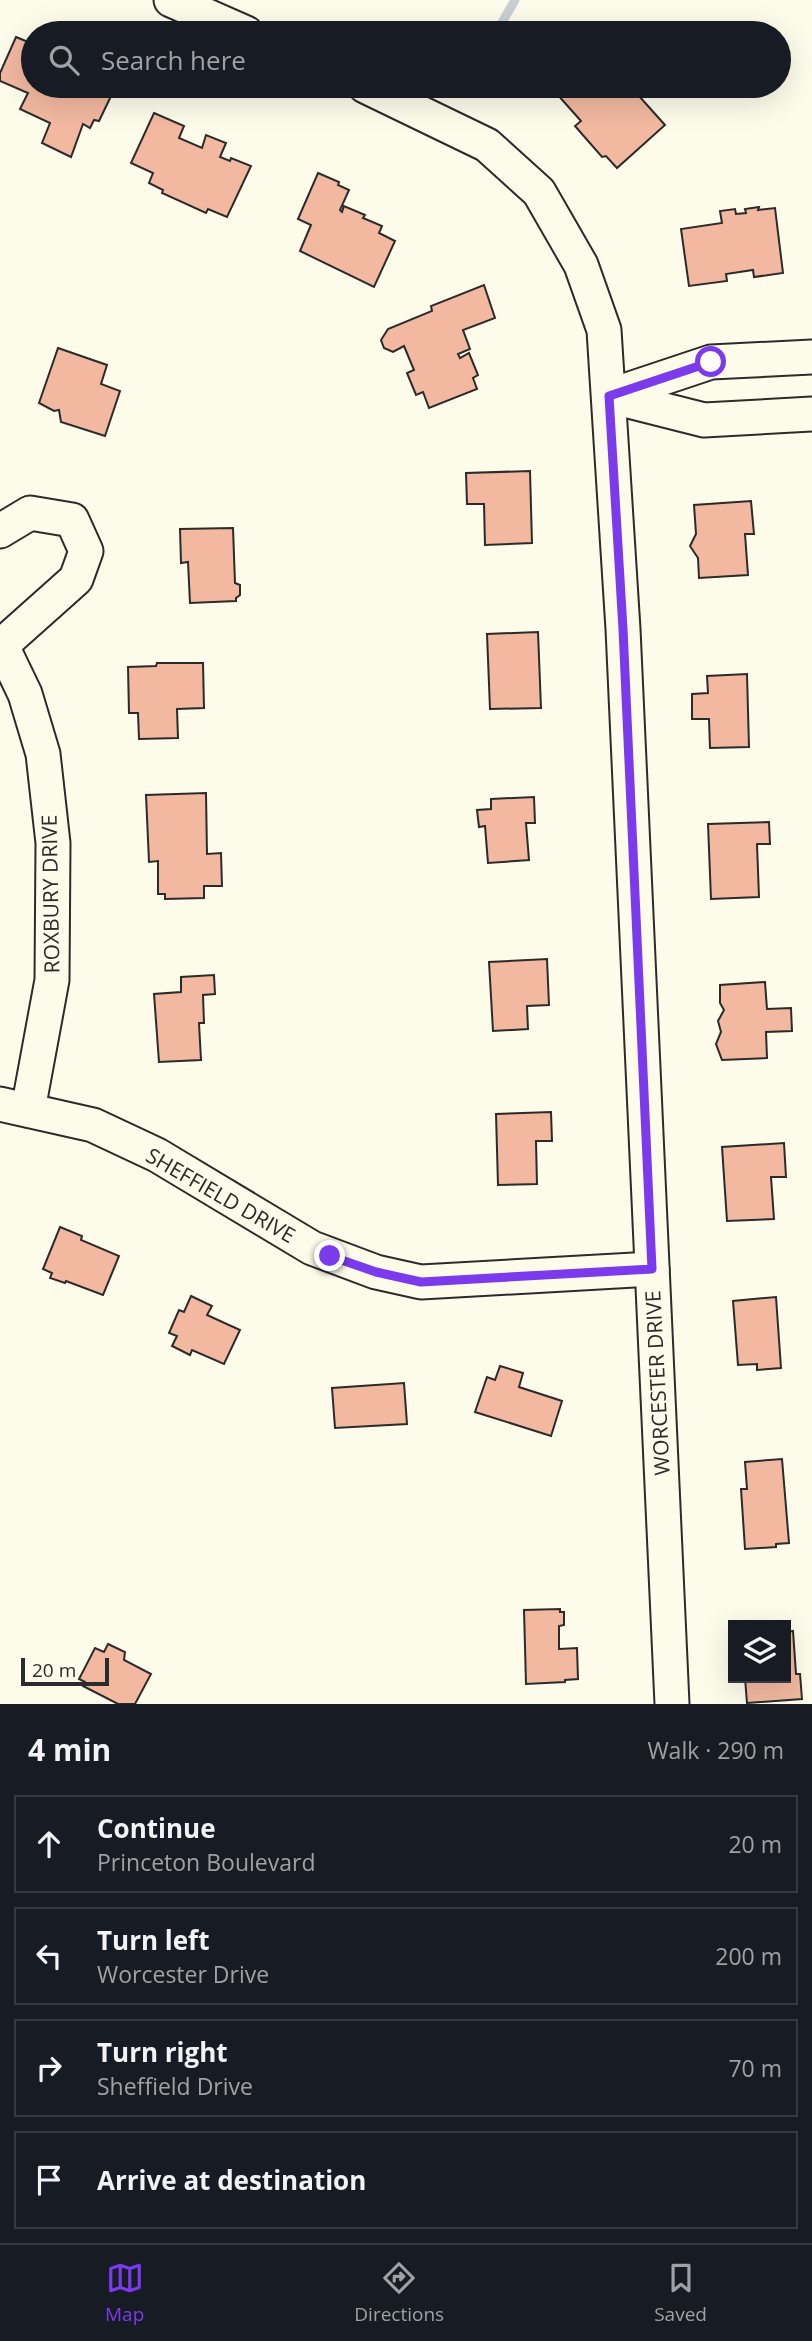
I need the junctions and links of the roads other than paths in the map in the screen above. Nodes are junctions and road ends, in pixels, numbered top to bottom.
1 (171, 0) edge
2 (219, 21) edge
3 (390, 98) edge
4 (812, 357) edge
5 (609, 396) junction
6 (812, 414) edge
7 (0, 531) edge
8 (1, 643) edge
9 (14, 1107) edge
10 (652, 1269) junction
11 (671, 1704) edge

1 - 2 street
3 - 5 street, WORCESTER DRIVE
4 - 5 street
5 - 6 street
5 - 10 street, WORCESTER DRIVE
7 - 8 street
8 - 9 street, ROXBURY DRIVE
9 - 10 street, SHEFFIELD DRIVE
10 - 11 street, WORCESTER DRIVE

